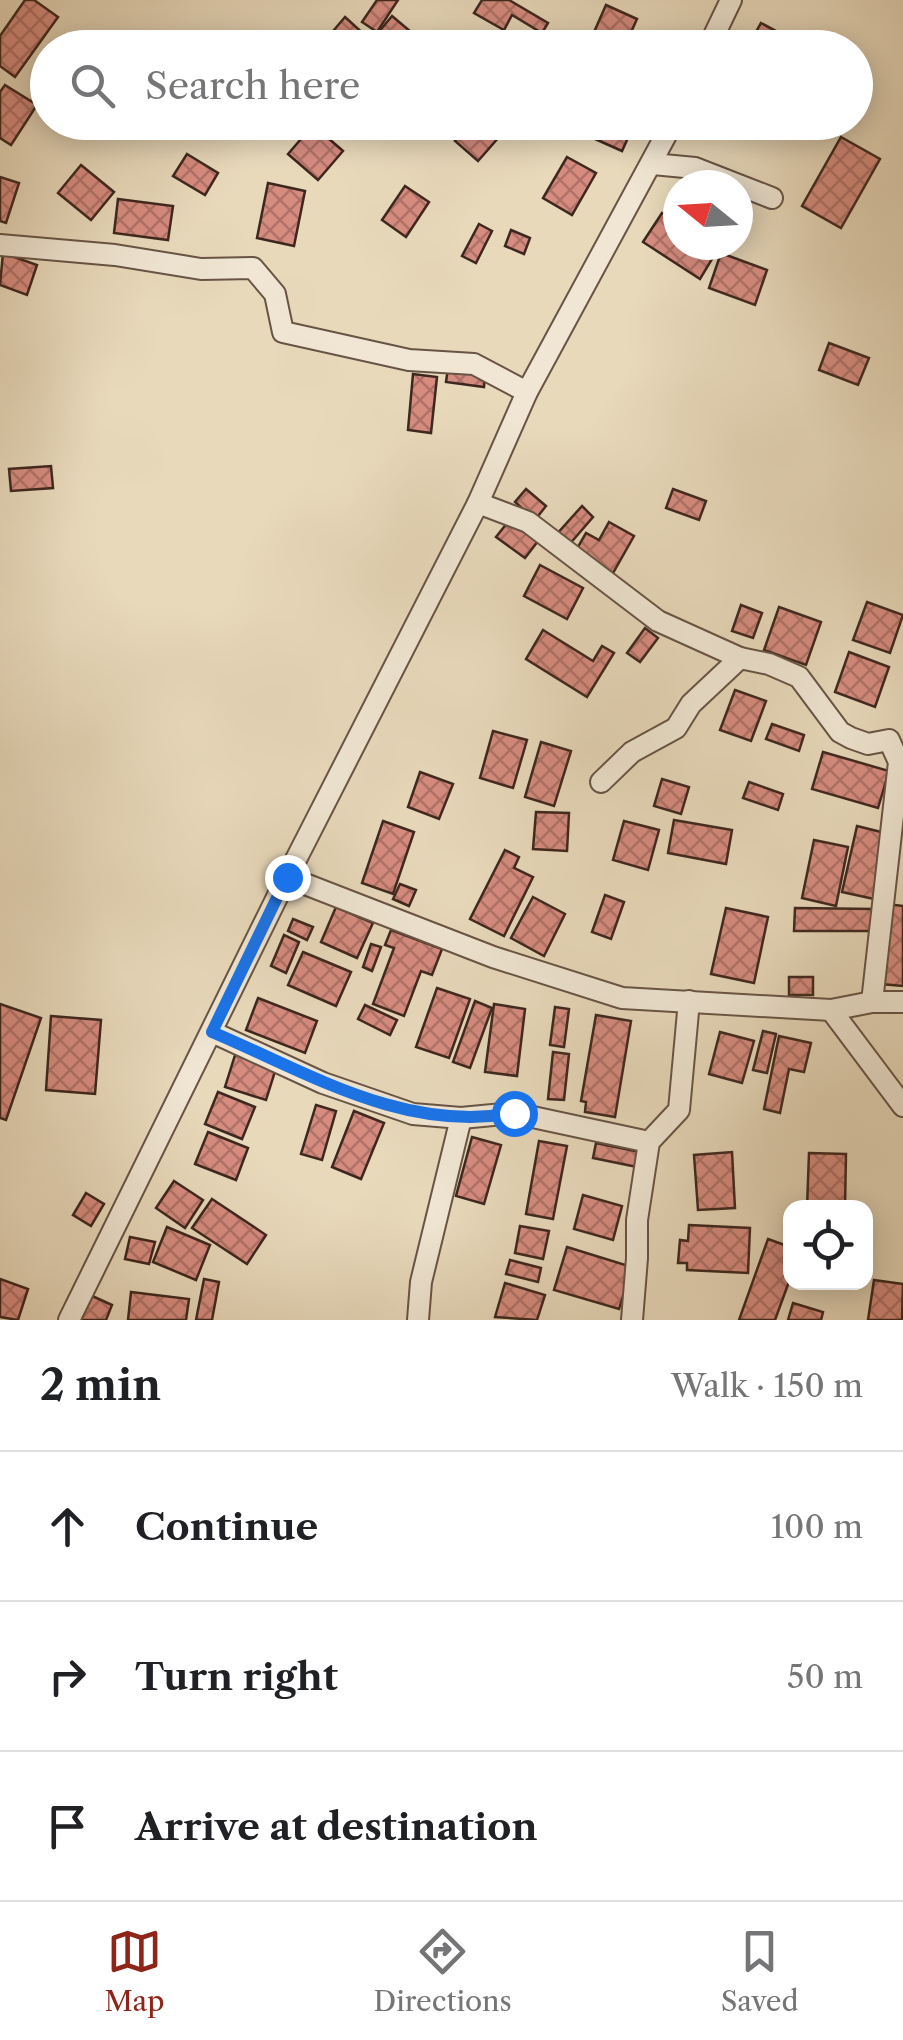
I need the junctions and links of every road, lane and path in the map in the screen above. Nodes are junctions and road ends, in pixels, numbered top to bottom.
1 (728, 1) edge
2 (716, 30) edge
3 (664, 140) edge
4 (653, 164) junction
5 (772, 198) dead end
6 (0, 244) edge
7 (527, 392) junction
8 (478, 504) junction
9 (740, 658) junction
10 (896, 738) edge
11 (602, 782) dead end
12 (287, 877) junction
13 (689, 1001) junction
14 (872, 1002) junction
15 (903, 1002) edge
16 (831, 1010) junction
17 (212, 1032) junction
18 (903, 1106) edge
19 (461, 1118) junction
20 (649, 1142) junction
21 (69, 1320) edge
22 (418, 1320) edge
23 (632, 1320) edge

1 - 2 street
3 - 4 street
4 - 5 street
4 - 7 street
6 - 7 street
7 - 8 street
8 - 9 street
8 - 12 street
9 - 10 street
9 - 11 street
10 - 14 street
12 - 13 street
12 - 17 street
13 - 16 street
13 - 20 street
14 - 15 street
14 - 16 street
16 - 18 street
17 - 19 street
17 - 21 street
19 - 20 street
19 - 22 street
20 - 23 street

